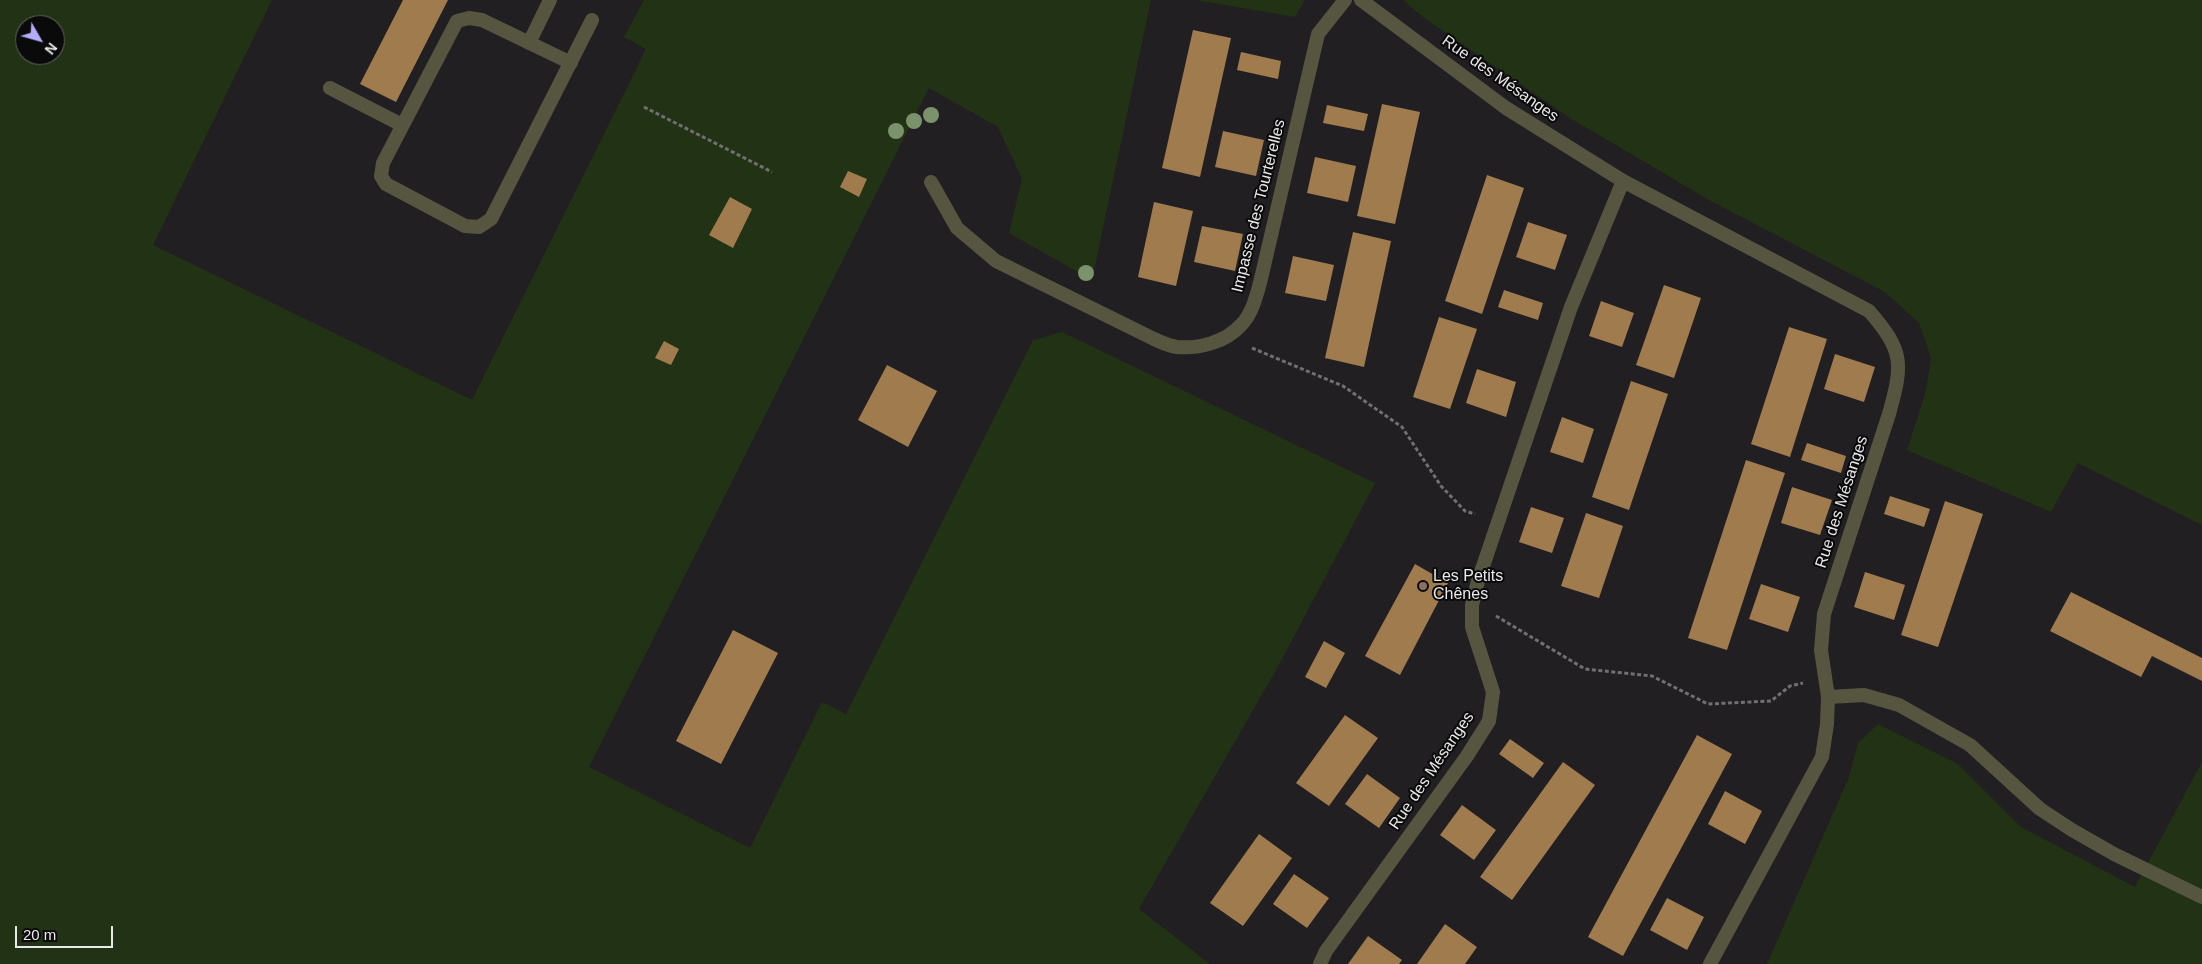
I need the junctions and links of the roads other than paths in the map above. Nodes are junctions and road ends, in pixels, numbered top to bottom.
1 (550, 0) edge
2 (1345, 0) edge
3 (1361, 0) edge
4 (592, 20) dead end
5 (529, 43) junction
6 (570, 63) junction
7 (330, 88) dead end
8 (402, 125) junction
9 (1623, 181) junction
10 (930, 182) dead end
11 (1828, 697) junction
12 (2202, 897) edge
13 (1320, 964) edge
14 (1710, 964) edge

1 - 5 street
2 - 10 street, Impasse des Tourterelles
3 - 9 street, Rue des Mésanges
4 - 6 street
5 - 6 street
5 - 8 street
6 - 8 street
7 - 8 street
9 - 11 street, Rue des Mésanges
9 - 13 street, Rue des Mésanges
11 - 12 street
11 - 14 street, Rue des Mésanges

